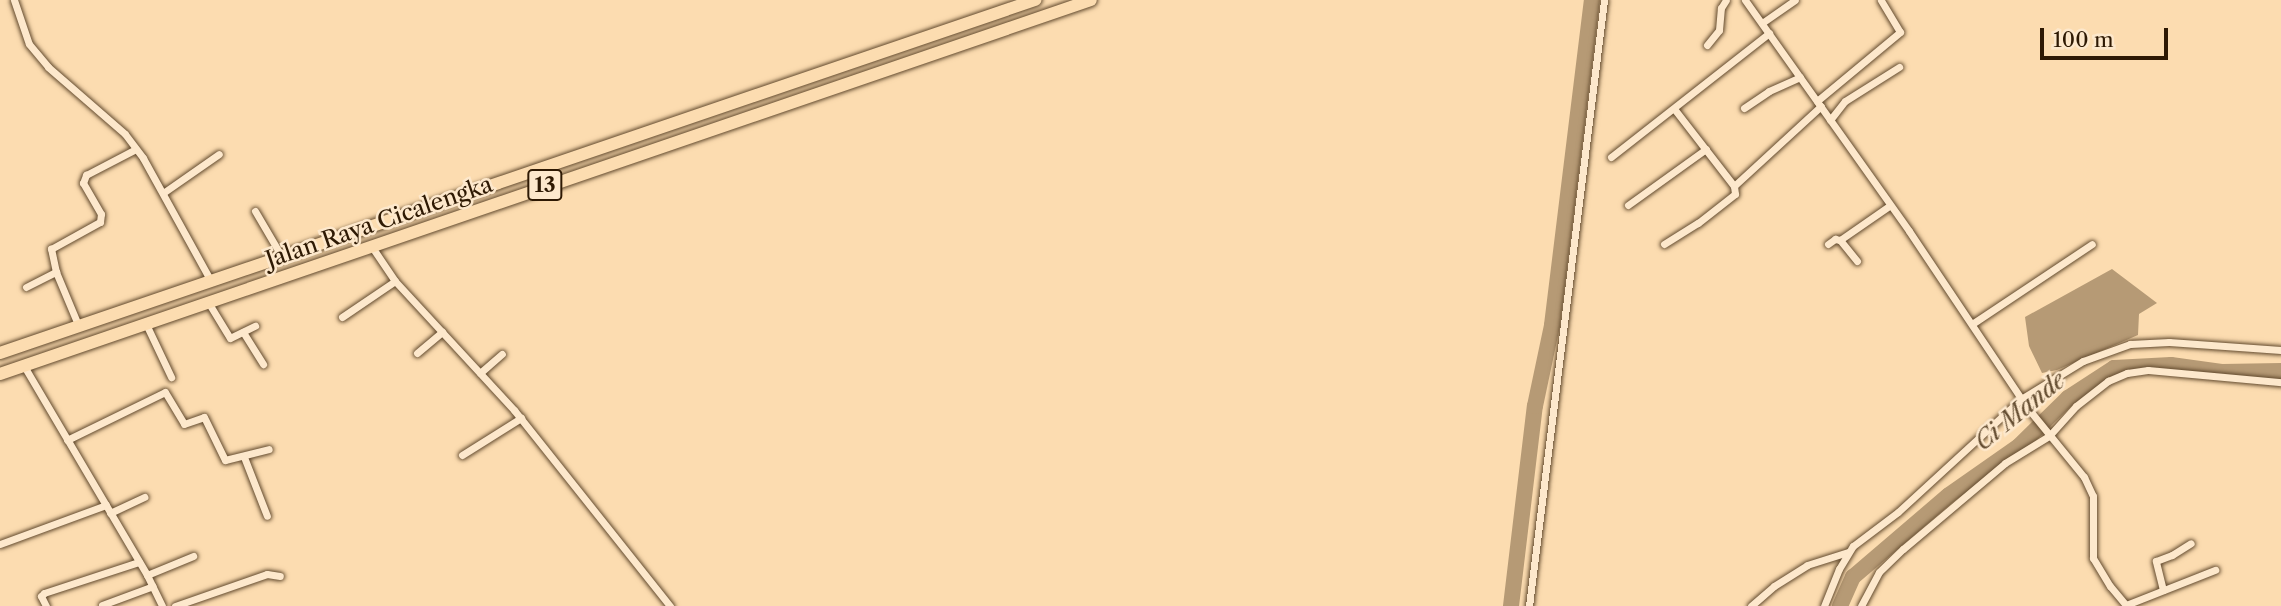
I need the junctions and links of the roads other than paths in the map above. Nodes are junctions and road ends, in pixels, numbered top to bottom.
1 (14, 0) edge
2 (1035, 0) edge
3 (1091, 0) edge
4 (1604, 0) edge
5 (1726, 0) edge
6 (1745, 0) edge
7 (1795, 0) edge
8 (1881, 0) edge
9 (1762, 23) junction
10 (1769, 33) junction
11 (1707, 45) dead end
12 (1899, 67) dead end
13 (1800, 76) junction
14 (1819, 104) junction
15 (1744, 108) dead end
16 (1675, 110) junction
17 (1830, 120) junction
18 (135, 149) junction
19 (1706, 149) junction
20 (219, 154) dead end
21 (1611, 157) dead end
22 (1734, 186) junction
23 (163, 193) junction
24 (1628, 205) dead end
25 (1889, 206) junction
26 (255, 211) dead end
27 (1840, 240) junction
28 (1664, 244) dead end
29 (1828, 244) dead end
30 (2092, 244) dead end
31 (372, 247) junction
32 (282, 257) junction
33 (1857, 261) dead end
34 (264, 264) junction
35 (56, 272) junction
36 (395, 281) junction
37 (211, 282) junction
38 (270, 283) junction
39 (26, 288) dead end
40 (208, 302) junction
41 (342, 317) dead end
42 (146, 324) junction
43 (1972, 324) junction
44 (255, 326) dead end
45 (79, 327) junction
46 (243, 332) junction
47 (442, 332) junction
48 (2281, 350) edge
49 (0, 353) edge
50 (418, 353) dead end
51 (502, 354) dead end
52 (263, 364) dead end
53 (24, 366) junction
54 (480, 373) junction
55 (0, 374) edge
56 (171, 377) dead end
57 (2281, 382) edge
58 (2023, 402) junction
59 (521, 418) junction
60 (2048, 435) junction
61 (67, 440) junction
62 (269, 449) dead end
63 (462, 455) dead end
64 (244, 457) junction
65 (145, 497) dead end
66 (106, 505) junction
67 (110, 513) junction
68 (267, 516) dead end
69 (2191, 543) dead end
70 (0, 544) edge
71 (1848, 552) junction
72 (193, 556) dead end
73 (139, 562) junction
74 (2215, 569) dead end
75 (147, 575) junction
76 (280, 576) dead end
77 (153, 586) junction
78 (2163, 590) junction
79 (102, 605) edge
80 (46, 606) edge
81 (162, 606) edge
82 (175, 606) edge
83 (670, 606) edge
84 (1529, 606) edge
85 (1751, 606) edge
86 (1824, 606) edge
87 (1861, 606) edge
88 (2127, 606) edge

1 - 18 street
2 - 32 highway, Jalan Raya Cicalengka / 13
3 - 31 highway, Jalan Raya Cicalengka / 13
4 - 84 street
5 - 11 street
6 - 9 street
7 - 9 street
8 - 14 street
9 - 10 street
10 - 13 street
10 - 16 street
12 - 17 street
13 - 14 street
13 - 15 street
14 - 17 street
14 - 22 street
16 - 19 street
16 - 21 street
17 - 25 street
18 - 23 street
18 - 35 street
19 - 22 street
19 - 24 street
20 - 23 street
22 - 28 street
23 - 37 street
25 - 27 street
25 - 43 street
26 - 32 street
27 - 29 street
27 - 33 street
30 - 43 street
31 - 36 street
31 - 38 highway, Jalan Raya Cicalengka / 13
32 - 34 highway, Jalan Raya Cicalengka / 13
34 - 37 highway, Jalan Raya Cicalengka / 13
34 - 38 highway
35 - 39 street
35 - 45 street
36 - 41 street
36 - 47 street
37 - 45 highway, Jalan Raya Cicalengka / 13
38 - 40 highway, Jalan Raya Cicalengka / 13
40 - 42 highway, Jalan Raya Cicalengka / 13
40 - 46 street
42 - 53 highway, Jalan Raya Cicalengka / 13
42 - 56 street
43 - 58 street
44 - 46 street
45 - 49 highway, Jalan Raya Cicalengka / 13
46 - 52 street
47 - 50 street
47 - 54 street
48 - 58 street
51 - 54 street
53 - 55 highway, Jalan Raya Cicalengka / 13
53 - 61 street
54 - 59 street
57 - 60 street
58 - 60 street
58 - 71 street
59 - 63 street
59 - 83 street
60 - 87 street
60 - 88 street
61 - 64 street
61 - 66 street
62 - 64 street
64 - 68 street
65 - 67 street
66 - 67 street
66 - 70 street
67 - 73 street
69 - 78 street
71 - 85 street
71 - 86 street
72 - 75 street
73 - 75 street
73 - 80 street
74 - 78 street
75 - 77 street
76 - 82 street
77 - 79 street
77 - 81 street
78 - 88 street

